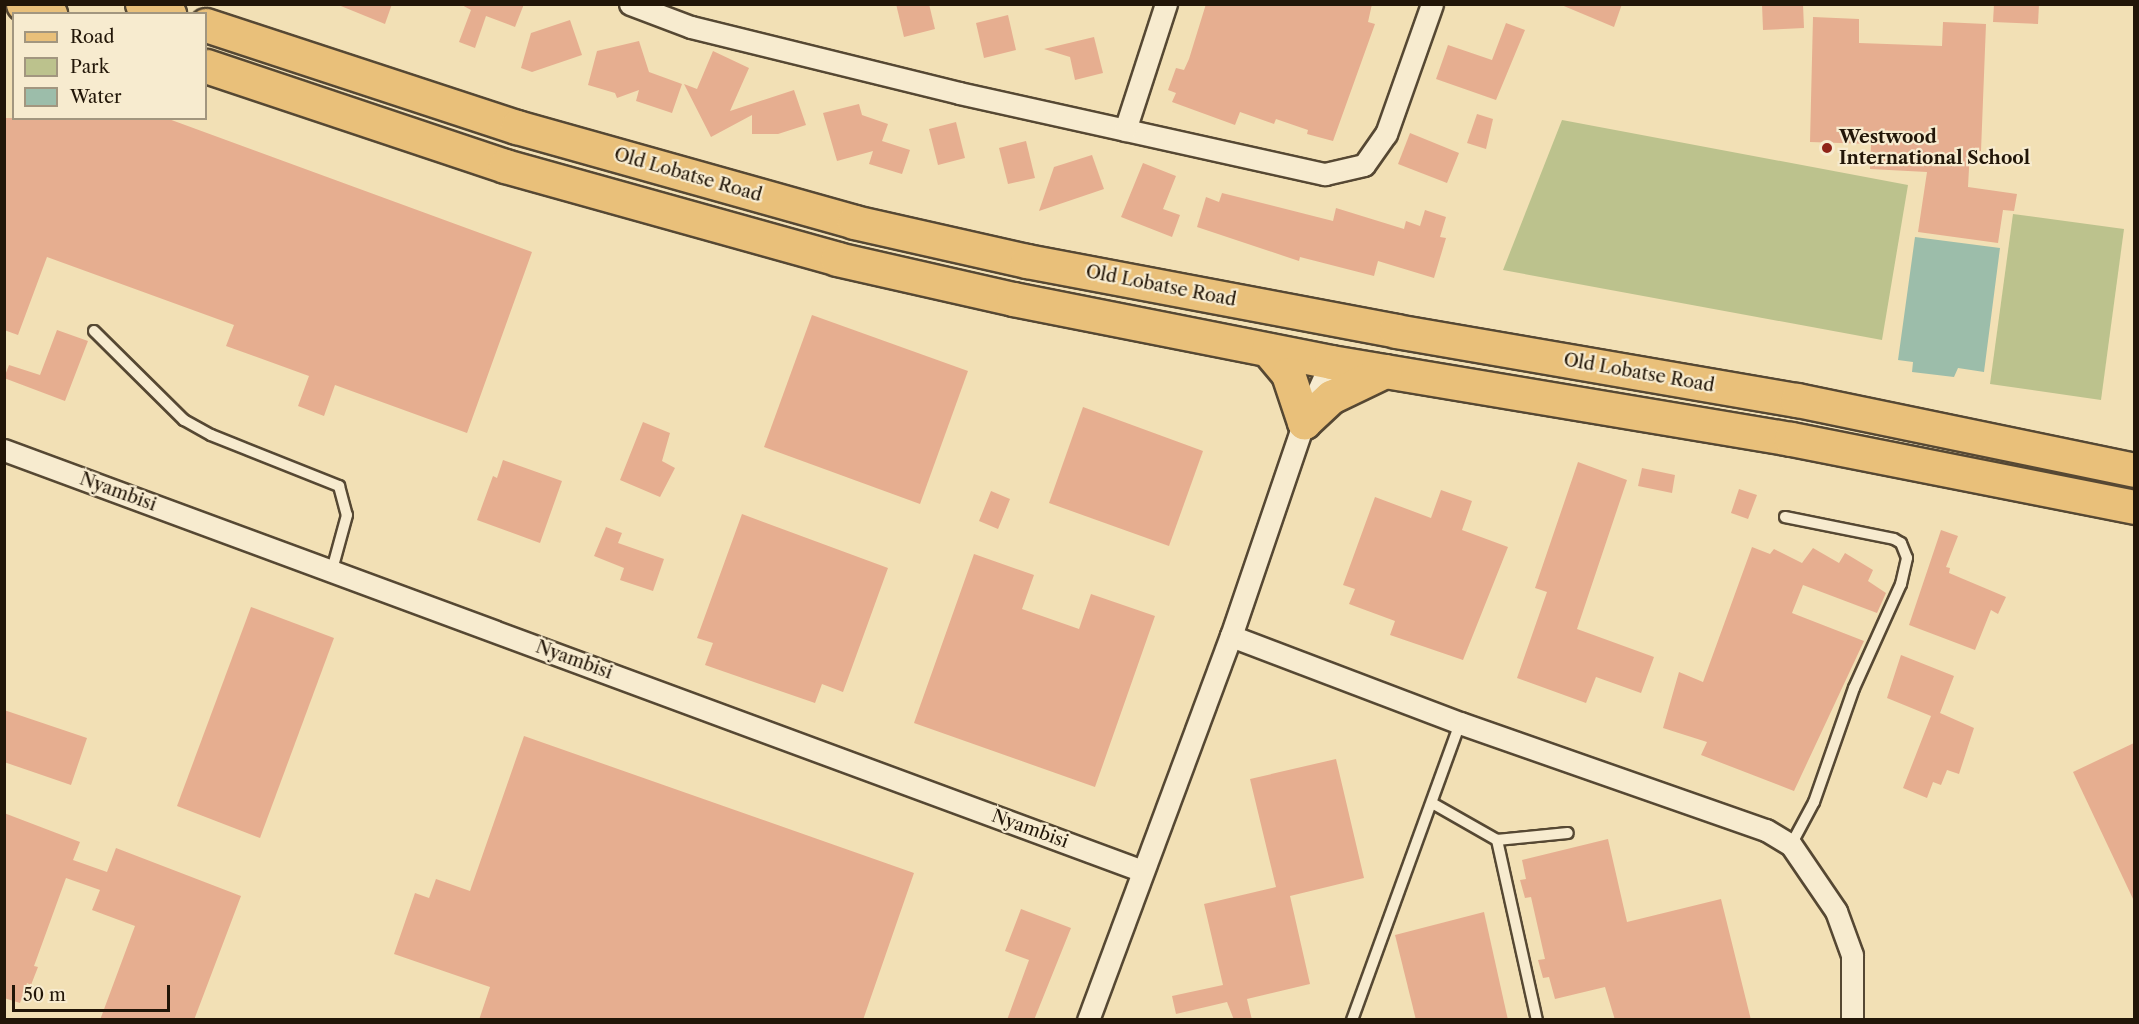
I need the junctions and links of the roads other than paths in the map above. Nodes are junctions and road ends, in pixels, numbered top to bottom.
1 (23, 4) edge
2 (142, 4) edge
3 (630, 4) edge
4 (1166, 4) edge
5 (1432, 4) edge
6 (45, 12) edge
7 (164, 12) edge
8 (207, 25) edge
9 (207, 66) edge
10 (1125, 130) junction
11 (1311, 314) junction
12 (1396, 331) junction
13 (94, 332) dead end
14 (1268, 350) junction
15 (1331, 362) junction
16 (1385, 371) junction
17 (1304, 422) junction
18 (4, 450) edge
19 (2134, 470) edge
20 (2134, 507) edge
21 (1785, 517) dead end
22 (332, 570) junction
23 (1231, 636) junction
24 (1460, 723) junction
25 (1432, 803) junction
26 (1568, 833) dead end
27 (1497, 840) junction
28 (1791, 845) junction
29 (1143, 871) junction
30 (1088, 1020) edge
31 (1352, 1020) edge
32 (1537, 1020) edge
33 (1852, 1020) edge

1 - 6 main road
2 - 7 main road
3 - 10 street
4 - 10 street
5 - 10 street
8 - 11 main road, Old Lobatse Road
9 - 14 main road
11 - 12 main road, Old Lobatse Road
11 - 15 main road
12 - 15 main road
12 - 19 main road, Old Lobatse Road
13 - 22 lane
14 - 15 main road
14 - 17 main road
15 - 16 main road
15 - 17 street
16 - 17 main road
16 - 20 main road
17 - 23 street
18 - 22 street, Nyambisi
21 - 28 lane
22 - 29 street, Nyambisi
23 - 24 street
23 - 29 street
24 - 25 lane
24 - 28 street
25 - 27 lane
25 - 31 lane
26 - 27 lane
27 - 32 lane
28 - 33 street
29 - 30 street

